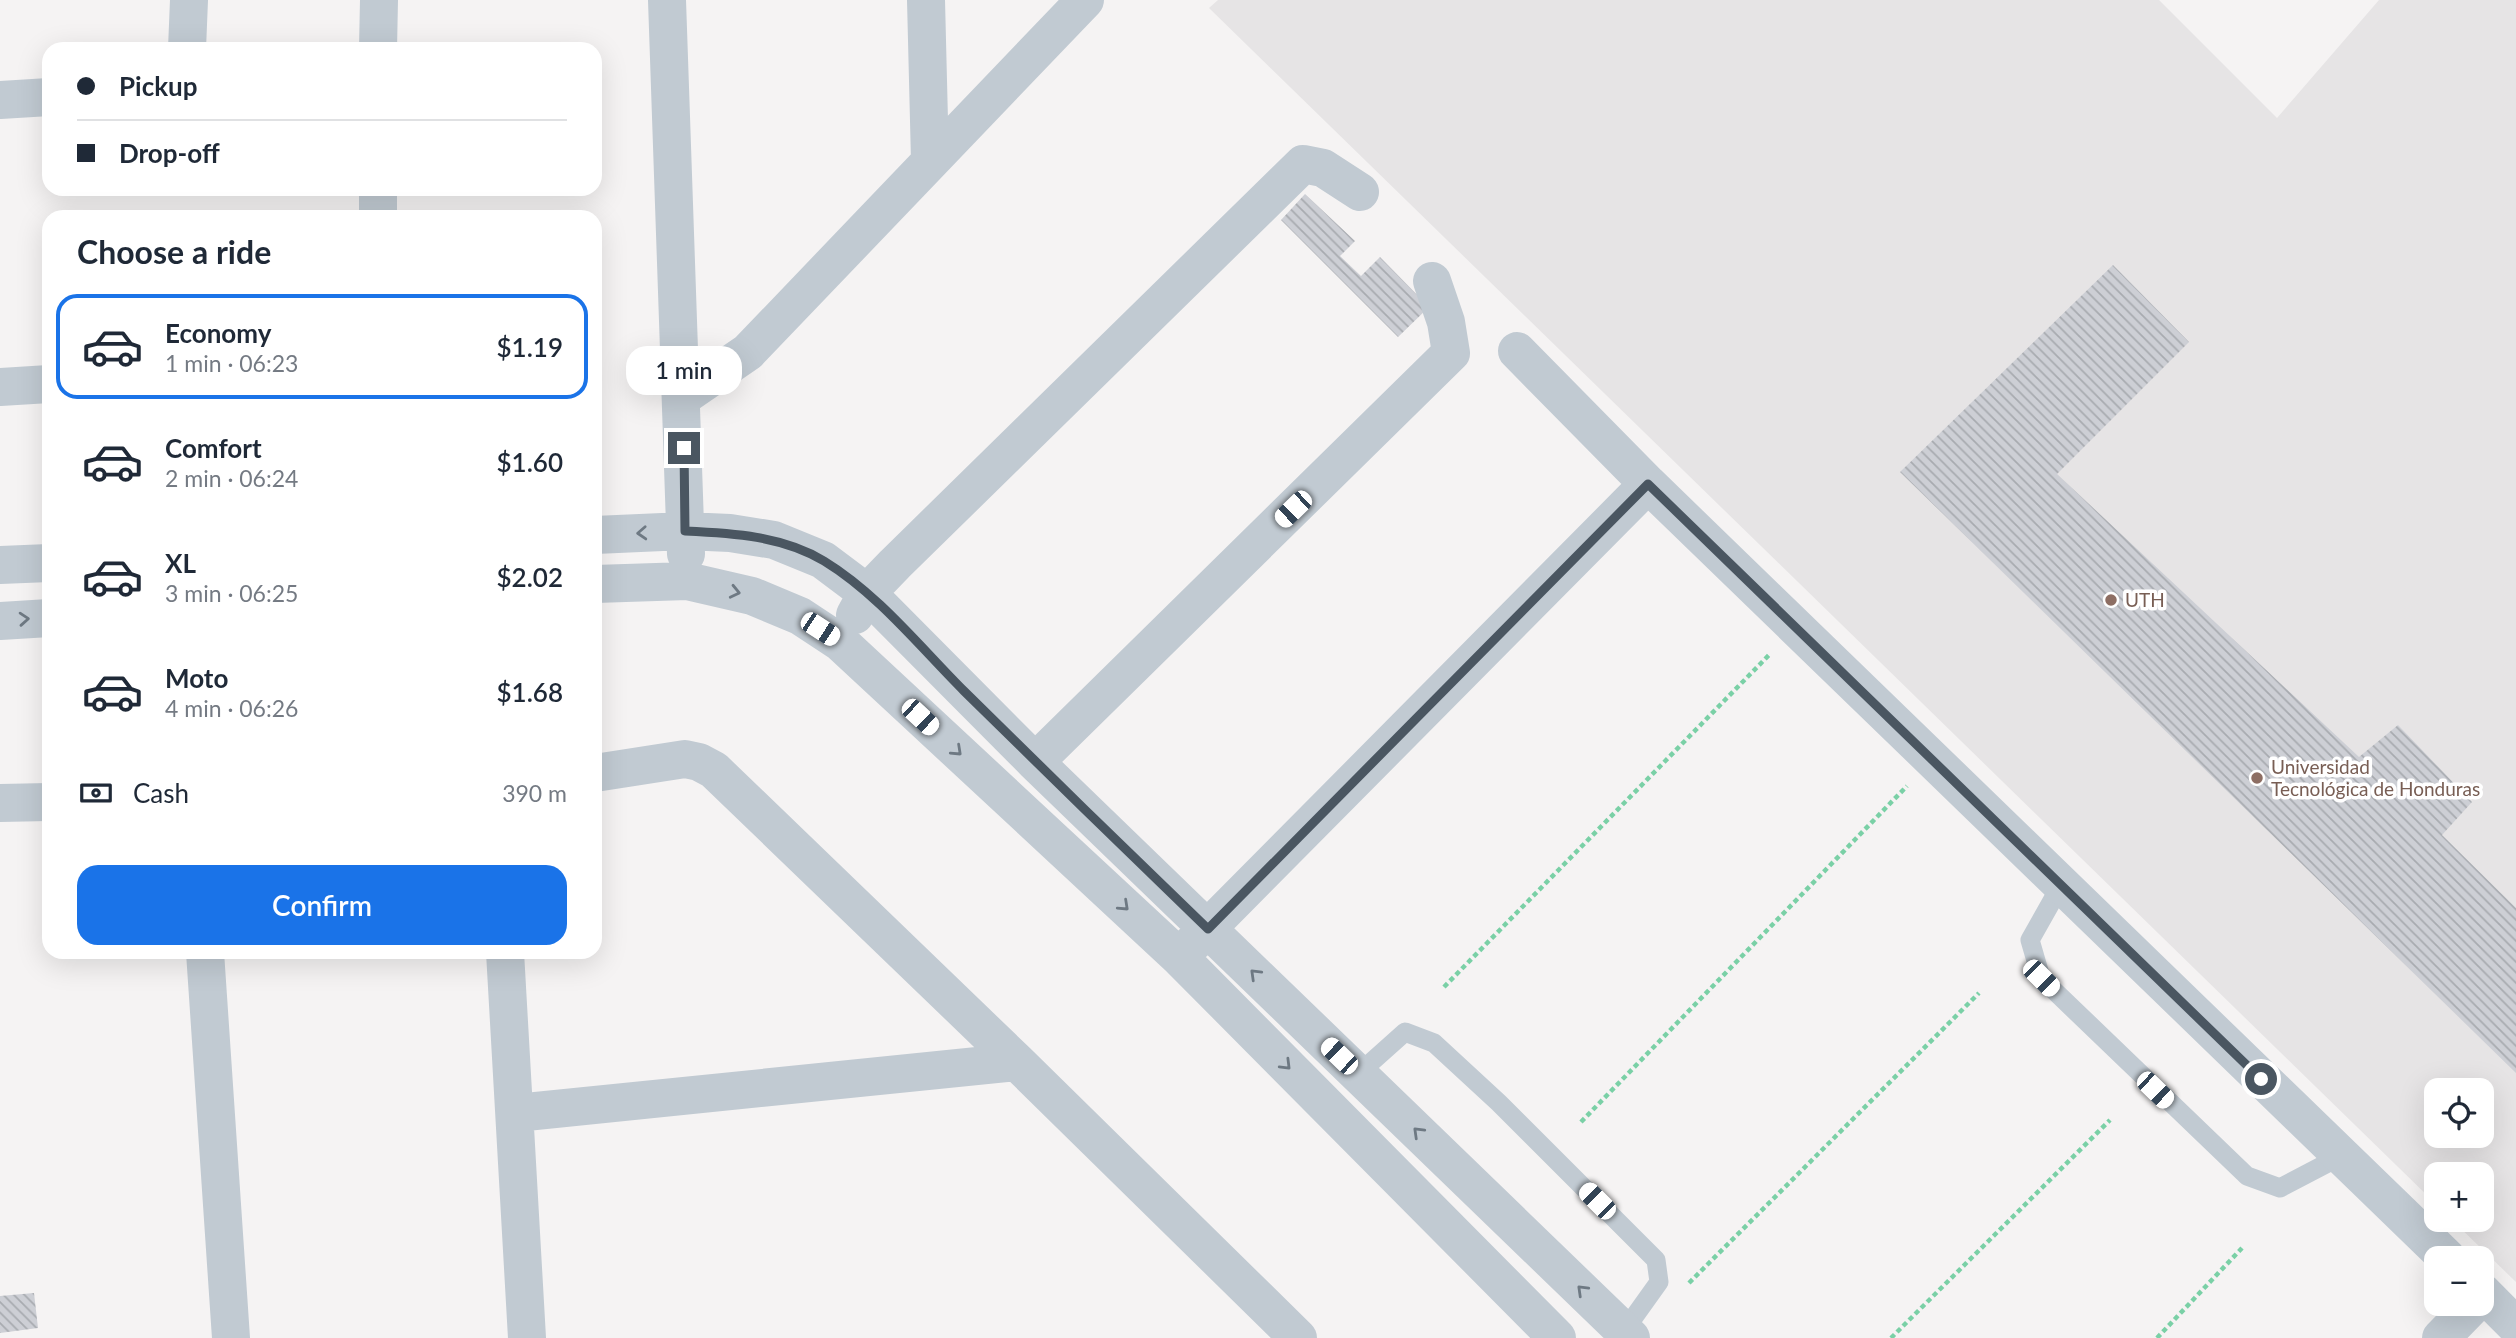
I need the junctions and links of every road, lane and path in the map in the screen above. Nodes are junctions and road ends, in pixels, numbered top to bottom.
1 (189, 0) edge
2 (379, 0) edge
3 (667, 0) edge
4 (926, 0) edge
5 (1085, 0) edge
6 (187, 42) edge
7 (378, 42) edge
8 (42, 97) edge
9 (0, 100) edge
10 (930, 161) junction
11 (1360, 192) dead end
12 (1432, 281) dead end
13 (1517, 351) dead end
14 (42, 384) edge
15 (0, 387) edge
16 (681, 398) junction
17 (1648, 484) junction
18 (685, 531) junction
19 (602, 535) edge
20 (42, 563) edge
21 (0, 565) edge
22 (687, 581) junction
23 (602, 584) edge
24 (867, 593) junction
25 (42, 618) edge
26 (0, 621) edge
27 (1797, 628) junction
28 (841, 643) junction
29 (1933, 760) junction
30 (1035, 762) junction
31 (602, 772) edge
32 (42, 802) edge
33 (0, 803) edge
34 (2061, 885) junction
35 (1208, 929) junction
36 (1179, 957) junction
37 (205, 959) edge
38 (505, 959) edge
39 (1444, 987) dead end
40 (1979, 993) dead end
41 (1017, 1062) junction
42 (1358, 1074) junction
43 (516, 1114) junction
44 (2110, 1120) dead end
45 (1581, 1122) dead end
46 (2341, 1156) junction
47 (2435, 1246) edge
48 (2242, 1248) dead end
49 (1680, 1292) dead end
50 (2494, 1308) edge
51 (2461, 1316) edge
52 (2516, 1326) edge
53 (1627, 1334) edge
54 (231, 1338) edge
55 (527, 1338) edge
56 (1298, 1338) edge
57 (1557, 1338) edge
58 (1891, 1338) edge
59 (2157, 1338) edge
60 (2441, 1338) edge

1 - 6 street
2 - 7 street
3 - 16 street
4 - 10 street
5 - 10 street
8 - 9 street
10 - 16 street
11 - 24 street
12 - 30 street
13 - 17 street
14 - 15 street
16 - 18 street
17 - 27 street
17 - 35 street
18 -> 19 street
18 - 22 street
18 - 24 street
20 - 21 street
22 - 23 street
22 -> 28 street
24 - 28 street
24 - 30 street
26 -> 25 street
27 - 29 street
27 - 39 path
28 -> 36 street
29 - 34 street
29 - 45 path
30 - 35 street
31 - 41 street
32 - 33 street
34 - 46 street
34 - 46 lane
35 - 36 street
42 -> 35 street
36 -> 57 street
37 - 54 street
38 - 43 street
40 - 49 path
41 - 43 street
41 - 56 street
53 -> 42 street
42 - 53 lane
43 - 55 street
44 - 58 path
46 - 47 street
48 - 59 path
50 - 52 street
51 - 60 street

